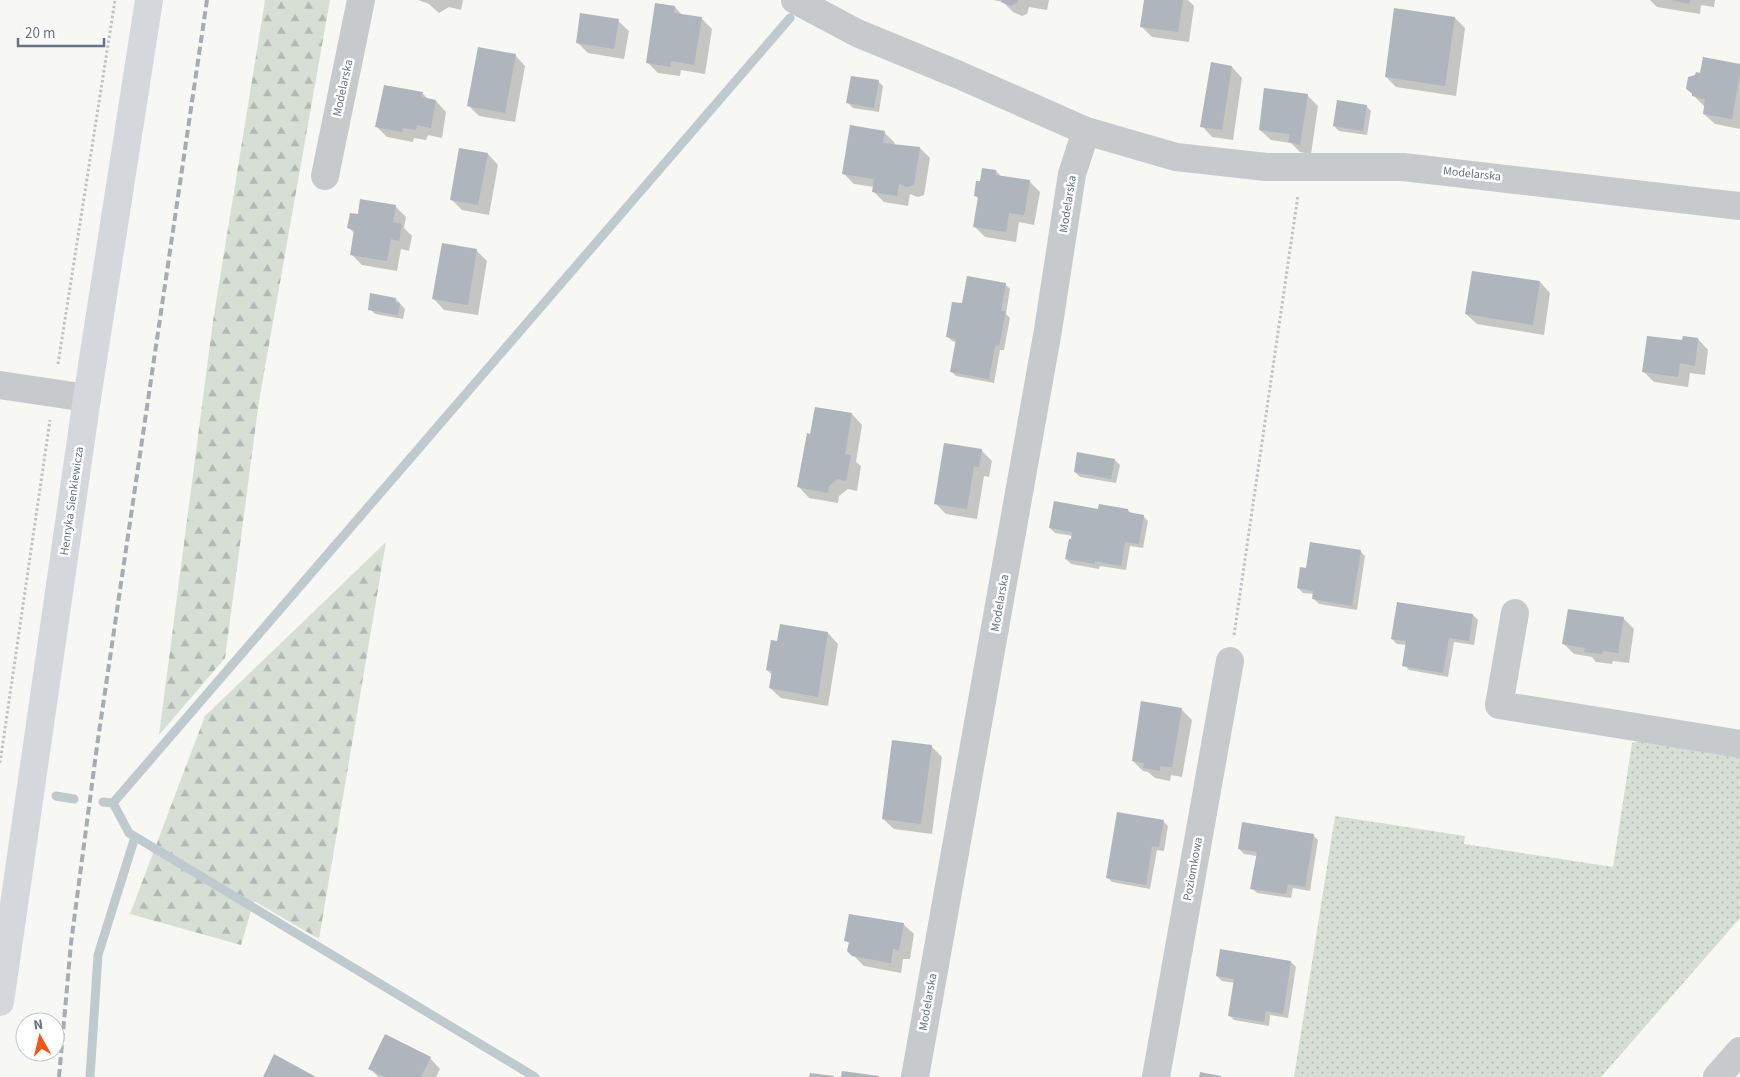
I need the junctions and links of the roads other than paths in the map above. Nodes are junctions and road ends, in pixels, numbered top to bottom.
1 (149, 0) edge
2 (361, 0) edge
3 (795, 0) edge
4 (1086, 130) junction
5 (325, 176) dead end
6 (1740, 206) edge
7 (0, 385) edge
8 (87, 398) junction
9 (1514, 613) dead end
10 (1230, 661) road end
11 (1740, 744) edge
12 (0, 1002) edge
13 (1740, 1051) edge
14 (915, 1077) edge
15 (1156, 1077) edge
16 (1717, 1077) edge

1 - 8 main road, Henryka Sienkiewicza
2 - 5 street, Modelarska
3 - 4 street, Modelarska
4 - 6 street, Modelarska
4 - 14 street, Modelarska
7 - 8 street
8 - 12 main road, Henryka Sienkiewicza
9 - 11 street
10 - 15 street, Poziomkowa
13 - 16 street

